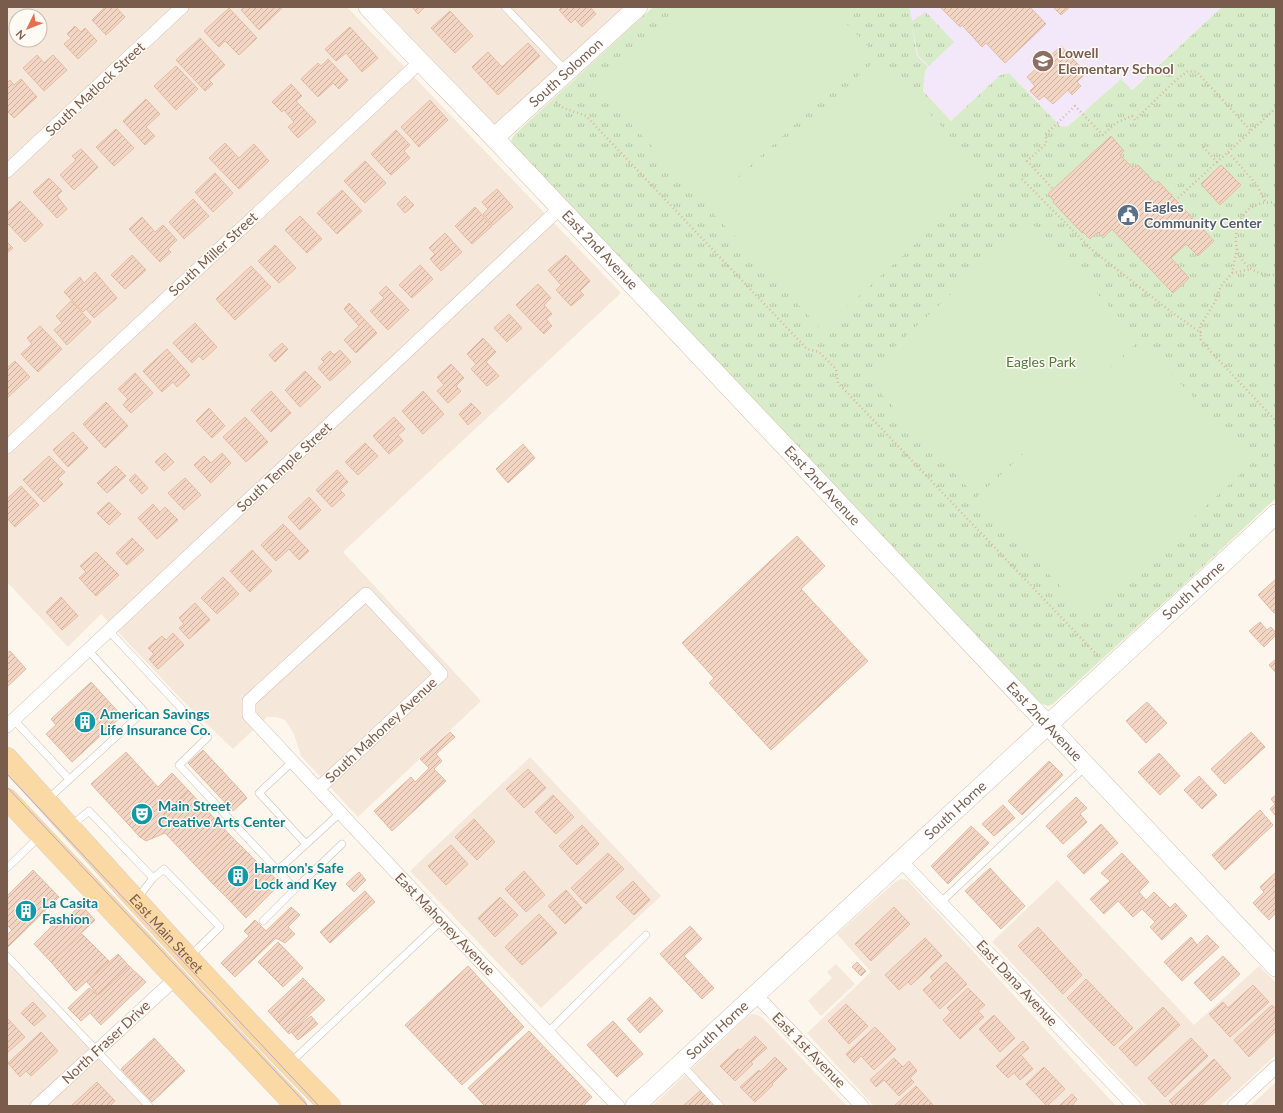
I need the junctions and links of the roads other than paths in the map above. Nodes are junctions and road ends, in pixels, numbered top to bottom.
1 (182, 7) edge
2 (368, 7) edge
3 (505, 7) edge
4 (638, 7) edge
5 (420, 62) junction
6 (567, 72) junction
7 (494, 138) junction
8 (7, 171) edge
9 (560, 208) junction
10 (7, 447) edge
11 (1276, 514) edge
12 (109, 631) junction
13 (88, 650) junction
14 (10, 723) edge
15 (1047, 724) junction
16 (273, 741) joint
17 (7, 758) edge
18 (292, 762) junction
19 (1086, 766) junction
20 (69, 779) junction
21 (318, 789) junction
22 (7, 799) edge
23 (46, 801) junction
24 (340, 813) junction
25 (70, 827) junction
26 (41, 835) junction
27 (306, 844) junction
28 (342, 844) dead end
29 (900, 860) junction
30 (7, 868) edge
31 (278, 870) junction
32 (153, 878) junction
33 (295, 889) junction
34 (136, 900) junction
35 (941, 902) junction
36 (442, 920) junction
37 (263, 921) dead end
38 (646, 934) dead end
39 (7, 956) edge
40 (188, 958) junction
41 (1276, 967) edge
42 (175, 979) junction
43 (755, 994) junction
44 (548, 1032) junction
45 (97, 1050) junction
46 (289, 1064) junction
47 (681, 1064) junction
48 (1276, 1067) edge
49 (37, 1106) edge
50 (148, 1106) edge
51 (296, 1106) edge
52 (330, 1106) edge
53 (618, 1106) edge
54 (635, 1106) edge
55 (720, 1106) edge
56 (862, 1106) edge
57 (1134, 1106) edge
58 (1234, 1106) edge

1 - 8 street, South Matlock Street
2 - 5 street, East 2nd Avenue
3 - 6 lane
4 - 6 street, South Solomon
5 - 7 street, East 2nd Avenue
5 - 10 street, South Miller Street
6 - 7 street, South Solomon
7 - 9 street, East 2nd Avenue
9 - 12 street, South Temple Street
9 - 15 street, East 2nd Avenue
11 - 15 street, South Horne
12 - 13 street, South Temple Street
12 - 31 lane
13 - 14 street, South Temple Street
13 - 20 lane
14 - 20 lane
15 - 19 street, East 2nd Avenue
15 - 29 street, South Horne
16 - 18 street, East Mahoney Avenue
16 - 21 street, South Mahoney Avenue
17 - 23 main road, East Main Street
18 - 21 street, East Mahoney Avenue
18 - 27 lane
19 - 35 lane
19 - 41 street, East 2nd Avenue
20 - 23 lane
21 - 24 street, East Mahoney Avenue
22 - 26 main road, East Main Street
23 - 25 main road, East Main Street
24 - 27 lane
24 - 36 street, East Mahoney Avenue
25 - 32 lane
25 - 34 main road, East Main Street
26 - 30 lane
26 - 42 main road, East Main Street
27 - 31 lane
28 - 33 lane
29 - 35 street, East Dana Avenue
29 - 43 street, South Horne
31 - 33 lane
32 - 34 lane
32 - 40 lane
33 - 37 lane
34 - 40 main road, East Main Street
35 - 57 street, East Dana Avenue
36 - 44 street, East Mahoney Avenue
36 - 46 lane
38 - 44 lane
39 - 45 lane
40 - 46 main road, East Main Street
42 - 45 street, North Fraser Drive
42 - 51 main road, East Main Street
43 - 47 street, South Horne
43 - 56 street, East 1st Avenue
44 - 53 street, East Mahoney Avenue
45 - 49 street, North Fraser Drive
45 - 50 lane
46 - 52 main road, East Main Street
47 - 54 street, South Horne
47 - 55 lane
48 - 58 street

